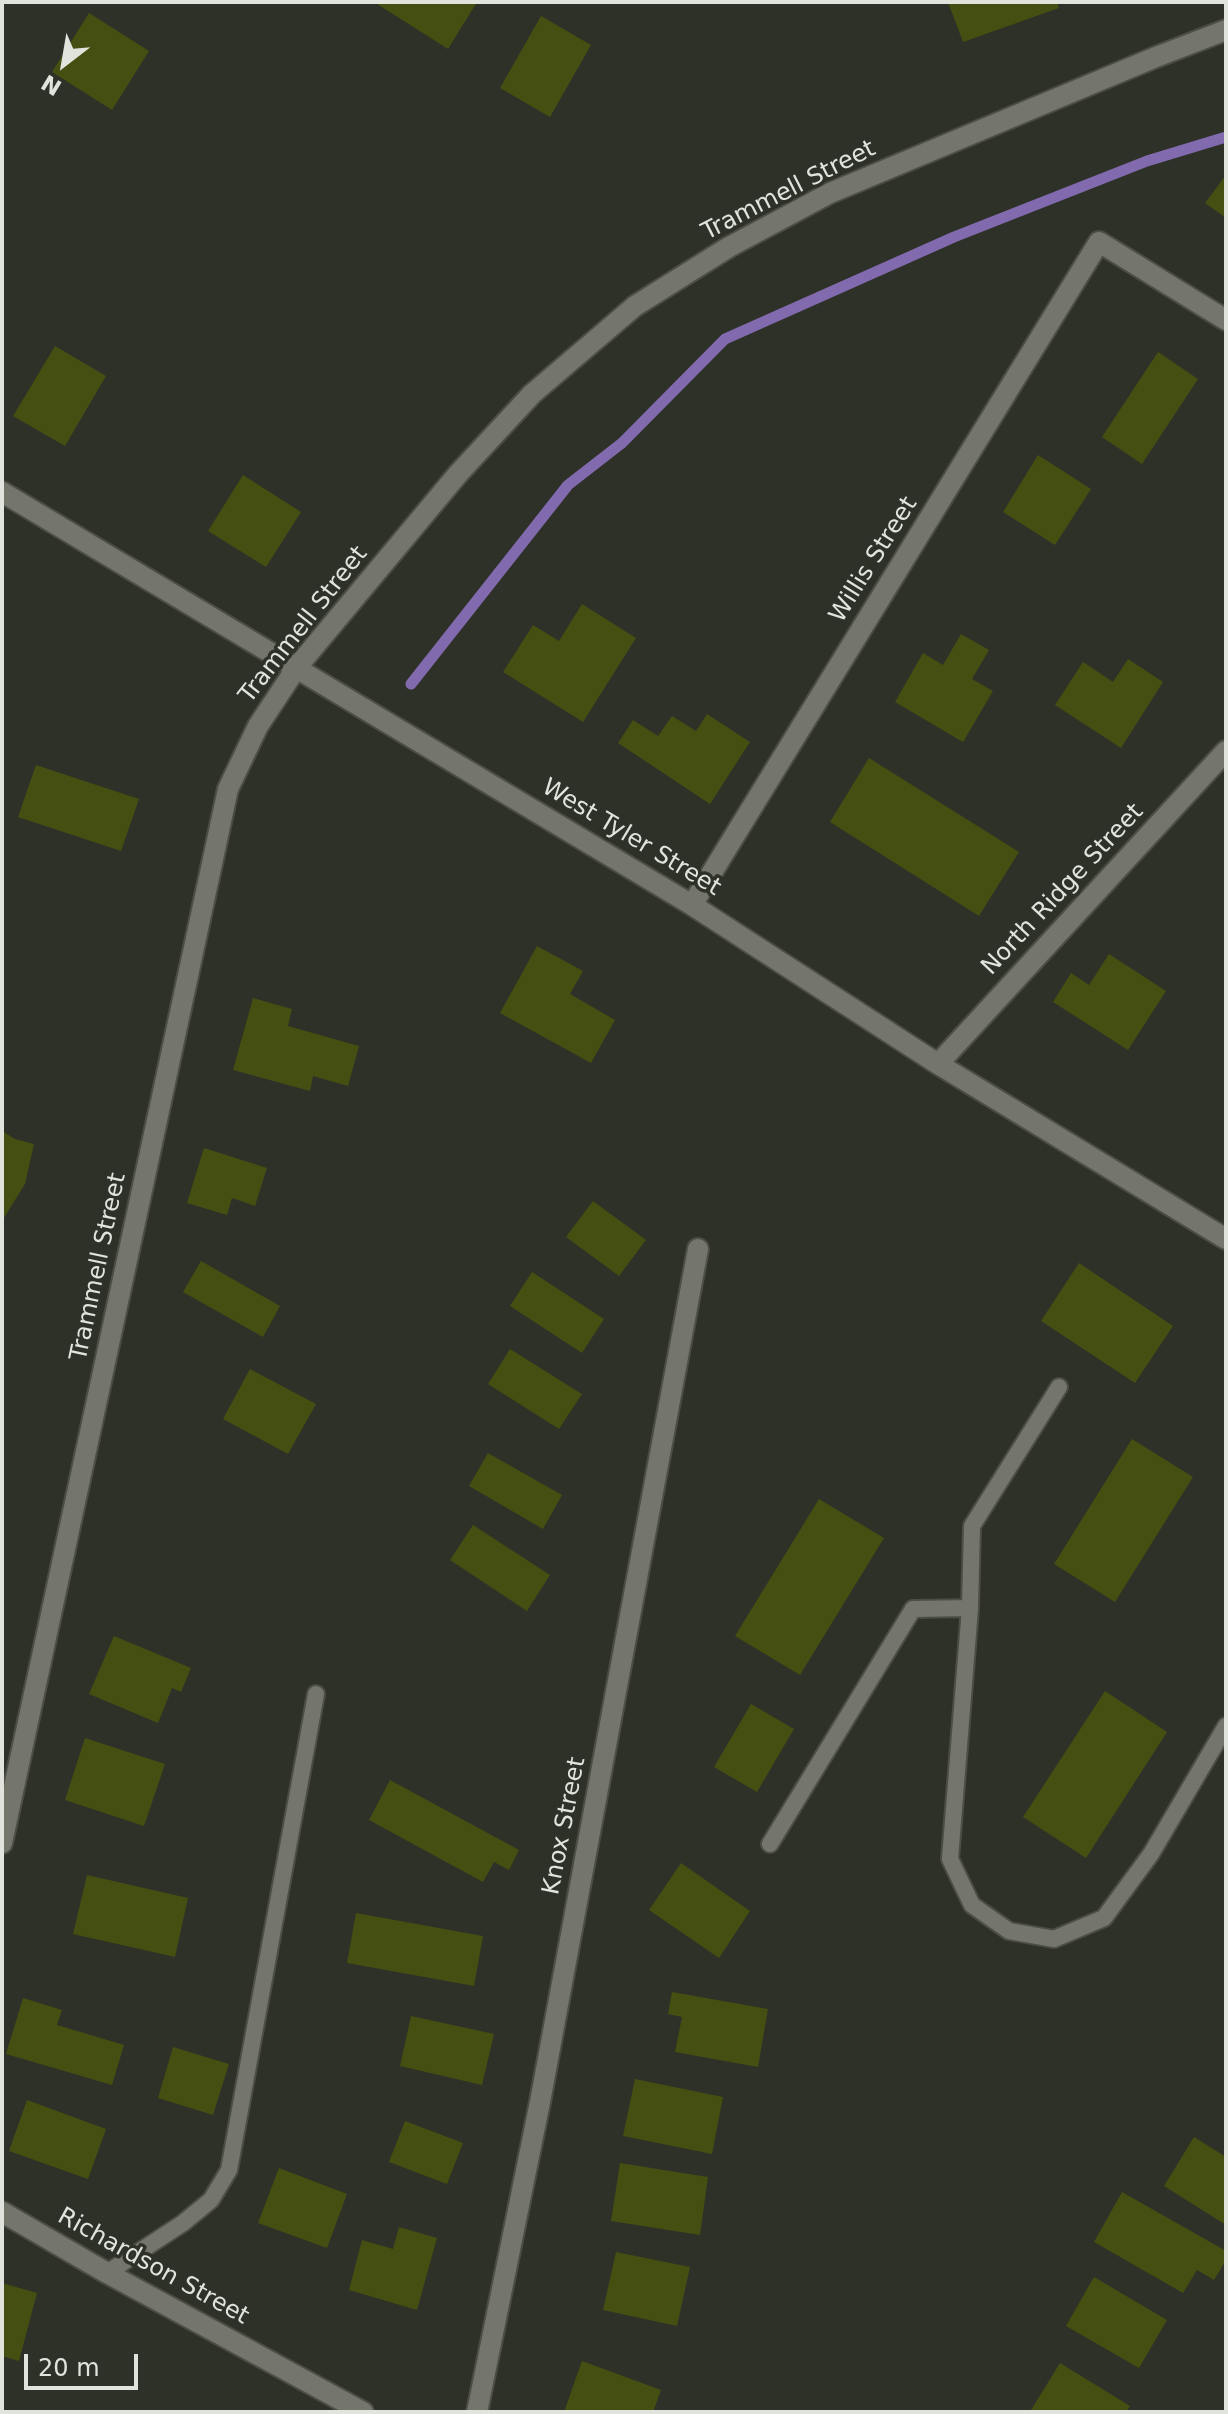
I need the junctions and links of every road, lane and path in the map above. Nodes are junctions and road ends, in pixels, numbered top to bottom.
1 (1226, 30) edge
2 (1226, 320) edge
3 (2, 492) edge
4 (297, 667) junction
5 (1226, 751) edge
6 (692, 905) junction
7 (938, 1064) junction
8 (1226, 1239) edge
9 (698, 1249) dead end
10 (1059, 1387) dead end
11 (970, 1608) junction
12 (316, 1694) dead end
13 (1226, 1726) edge
14 (2, 1843) edge
15 (770, 1844) dead end
16 (2, 2212) edge
17 (107, 2273) junction
18 (363, 2412) edge
19 (477, 2412) edge

1 - 4 street, Trammell Street
2 - 6 street, Willis Street
3 - 4 street, West Tyler Street
4 - 6 street, West Tyler Street
4 - 14 street, Trammell Street
5 - 7 street, North Ridge Street
6 - 7 street, West Tyler Street
7 - 8 street, West Tyler Street
9 - 19 street, Knox Street
10 - 11 lane
11 - 13 lane
11 - 15 lane
12 - 17 lane
16 - 17 street, Richardson Street
17 - 18 street, Richardson Street

